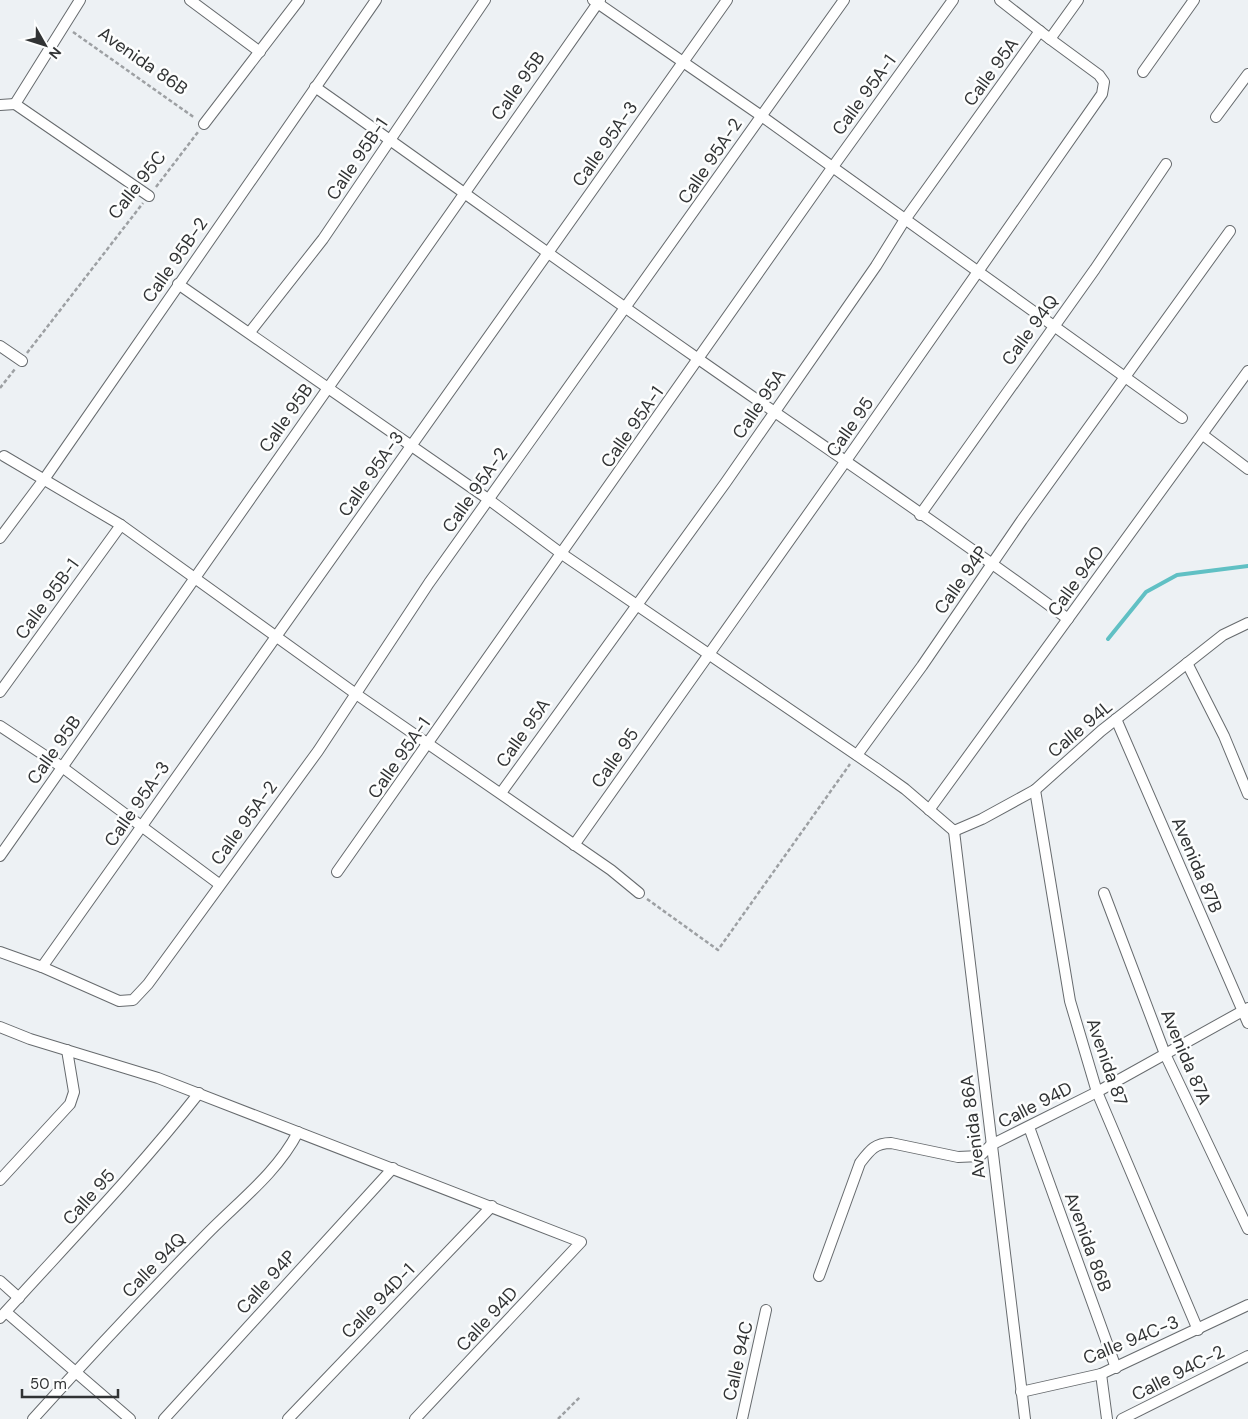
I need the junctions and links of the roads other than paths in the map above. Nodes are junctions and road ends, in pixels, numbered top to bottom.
1 (80, 0) edge
2 (190, 0) edge
3 (299, 0) edge
4 (376, 0) edge
5 (485, 0) edge
6 (726, 0) edge
7 (844, 0) edge
8 (953, 0) edge
9 (1000, 0) edge
10 (1078, 0) edge
11 (1194, 0) edge
12 (597, 1) edge
13 (1040, 31) junction
14 (1050, 39) junction
15 (260, 52) junction
16 (683, 61) junction
17 (1143, 72) dead end
18 (1248, 74) edge
19 (315, 87) junction
20 (15, 104) junction
21 (0, 105) edge
22 (760, 115) junction
23 (1216, 118) dead end
24 (204, 124) road end
25 (389, 139) junction
26 (1166, 164) dead end
27 (832, 168) junction
28 (463, 193) junction
29 (149, 196) road end
30 (904, 221) junction
31 (1230, 231) dead end
32 (548, 252) junction
33 (978, 272) junction
34 (178, 284) junction
35 (624, 307) junction
36 (1053, 325) junction
37 (250, 332) junction
38 (0, 346) edge
39 (699, 360) junction
40 (22, 361) road end
41 (1248, 371) edge
42 (1125, 376) junction
43 (328, 387) junction
44 (774, 410) junction
45 (1182, 418) dead end
46 (1202, 435) junction
47 (410, 447) junction
48 (4, 456) dead end
49 (845, 462) junction
50 (1248, 469) edge
51 (45, 478) junction
52 (488, 499) junction
53 (920, 515) junction
54 (121, 525) junction
55 (0, 538) edge
56 (562, 554) junction
57 (992, 563) junction
58 (194, 578) junction
59 (636, 604) junction
60 (1068, 619) junction
61 (1248, 623) edge
62 (277, 636) junction
63 (708, 652) junction
64 (1188, 664) junction
65 (0, 692) edge
66 (356, 694) junction
67 (1116, 719) junction
68 (0, 726) edge
69 (429, 743) junction
70 (857, 755) junction
71 (62, 767) junction
72 (1034, 790) junction
73 (501, 793) junction
74 (1248, 794) edge
75 (929, 810) junction
76 (142, 825) junction
77 (954, 831) junction
78 (574, 845) junction
79 (0, 856) edge
80 (337, 872) dead end
81 (219, 884) junction
82 (639, 893) road end
83 (1104, 893) dead end
84 (0, 952) edge
85 (42, 967) junction
86 (1245, 1010) edge
87 (1248, 1023) edge
88 (0, 1027) edge
89 (67, 1050) junction
90 (1165, 1054) junction
91 (1097, 1092) junction
92 (199, 1093) junction
93 (1029, 1127) junction
94 (298, 1132) junction
95 (991, 1145) junction
96 (393, 1168) junction
97 (0, 1180) edge
98 (492, 1206) junction
99 (1248, 1229) edge
100 (819, 1276) dead end
101 (0, 1281) edge
102 (19, 1298) junction
103 (1248, 1304) edge
104 (766, 1310) dead end
105 (3, 1315) edge
106 (1198, 1330) junction
107 (1248, 1356) edge
108 (1116, 1368) junction
109 (76, 1372) junction
110 (1101, 1374) junction
111 (1021, 1392) junction
112 (33, 1419) edge
113 (130, 1419) edge
114 (164, 1419) edge
115 (288, 1419) edge
116 (415, 1419) edge
117 (742, 1419) edge
118 (1025, 1419) edge
119 (1107, 1419) edge
120 (1122, 1419) edge

1 - 20 street
2 - 15 street
3 - 15 street
4 - 19 street, Calle 95B-2
5 - 25 street, Calle 95B-1
6 - 16 street, Calle 95A-3
7 - 22 street, Calle 95A-2
8 - 27 street, Calle 95A-1
9 - 13 street, Calle 95
10 - 14 street
11 - 17 street
12 - 16 street
12 - 28 street, Calle 95B
13 - 14 street, Calle 95
13 - 30 street, Calle 95A
14 - 33 street, Calle 95
15 - 24 street
16 - 22 street
16 - 32 street, Calle 95A-3
18 - 23 street
19 - 25 street
19 - 34 street, Calle 95B-2
20 - 21 street
20 - 29 street
22 - 27 street
22 - 35 street, Calle 95A-2
25 - 28 street
25 - 37 street, Calle 95B-1
26 - 36 street, Calle 94Q
27 - 30 street
27 - 39 street, Calle 95A-1
28 - 32 street
28 - 43 street, Calle 95B
30 - 33 street
30 - 44 street, Calle 95A
31 - 42 street, Calle 94P
32 - 35 street
32 - 47 street, Calle 95A-3
33 - 36 street
33 - 49 street, Calle 95
34 - 37 street
34 - 51 street, Calle 95B-2
35 - 39 street
35 - 52 street, Calle 95A-2
36 - 42 street
36 - 53 street, Calle 94Q
37 - 43 street
38 - 40 street
39 - 44 street
39 - 56 street, Calle 95A-1
41 - 46 street, Calle 94O
42 - 45 street
42 - 57 street, Calle 94P
43 - 47 street
43 - 58 street, Calle 95B
44 - 49 street
44 - 59 street, Calle 95A
46 - 50 street
46 - 60 street, Calle 94O
47 - 52 street
47 - 62 street, Calle 95A-3
48 - 51 street
49 - 53 street
49 - 63 street, Calle 95
51 - 54 street
51 - 55 street, Calle 95B-2
52 - 56 street
52 - 66 street, Calle 95A-2
53 - 57 street
54 - 58 street
54 - 65 street, Calle 95B-1
56 - 59 street
56 - 69 street, Calle 95A-1
57 - 60 street
57 - 70 street, Calle 94P
58 - 62 street
58 - 71 street, Calle 95B
59 - 63 street
59 - 73 street, Calle 95A
60 - 75 street, Calle 94O
61 - 64 street, Calle 94L
62 - 66 street
62 - 76 street, Calle 95A-3
63 - 70 street
63 - 78 street, Calle 95
64 - 67 street, Calle 94L
64 - 74 street
66 - 69 street
66 - 81 street, Calle 95A-2
67 - 72 street, Calle 94L
67 - 86 street, Avenida 87B
68 - 71 street
69 - 73 street
69 - 80 street, Calle 95A-1
70 - 75 street
71 - 76 street
71 - 79 street, Calle 95B
72 - 77 street, Calle 94L
72 - 91 street, Avenida 87
73 - 78 street
75 - 77 street
76 - 81 street
76 - 85 street, Calle 95A-3
77 - 95 street, Avenida 86A
78 - 82 street
81 - 85 street, Calle 95A-2
83 - 90 street, Avenida 87A
84 - 85 street
86 - 87 street, Avenida 87B
86 - 90 street, Calle 94D
88 - 89 street
89 - 92 street
89 - 97 street
90 - 91 street, Calle 94D
90 - 99 street, Avenida 87A
91 - 93 street, Calle 94D
91 - 106 street, Avenida 87
92 - 94 street
92 - 102 street, Calle 95
93 - 95 street, Calle 94D
93 - 108 street, Avenida 86B
94 - 96 street
94 - 109 street, Calle 94Q
95 - 100 street, Calle 94D
95 - 111 street, Avenida 86A
96 - 98 street
96 - 114 street, Calle 94P
98 - 115 street, Calle 94D-1
98 - 116 street, Calle 94D
101 - 102 street
102 - 105 street, Calle 95
103 - 106 street, Calle 94C-3
104 - 117 street, Calle 94C
105 - 109 street
106 - 108 street, Calle 94C-3
107 - 120 street, Calle 94C-2
108 - 110 street, Calle 94C-3
109 - 112 street, Calle 94Q
109 - 113 street
110 - 111 street, Calle 94C-3
110 - 119 street
111 - 118 street, Avenida 86A

